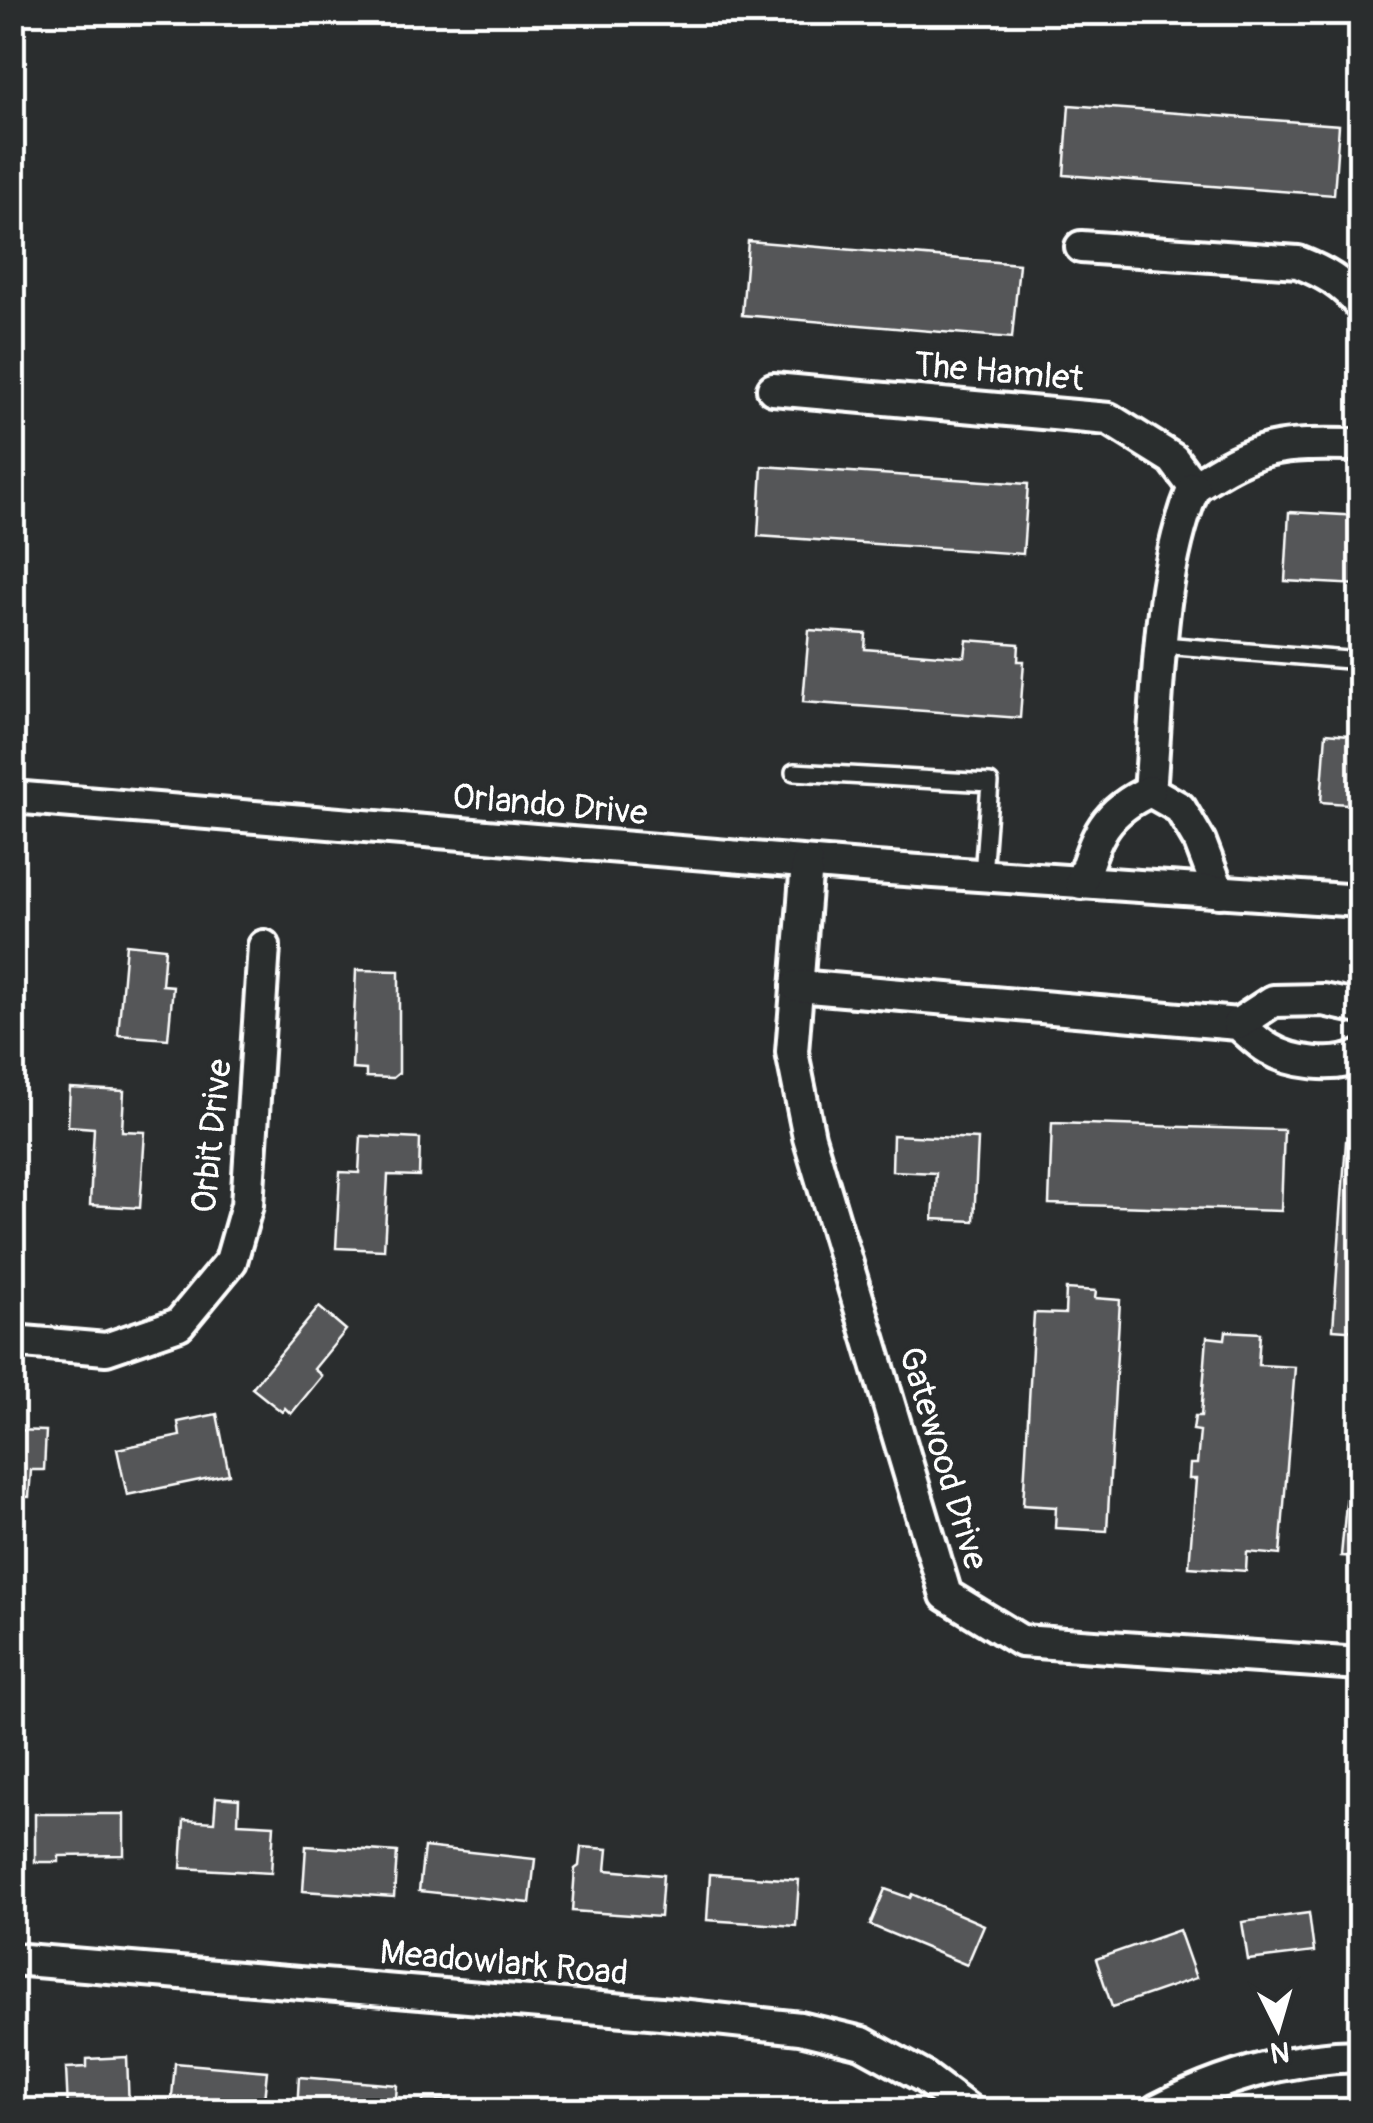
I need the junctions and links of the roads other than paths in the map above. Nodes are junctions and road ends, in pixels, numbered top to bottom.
1 (1081, 247) dead end
2 (1360, 305) edge
3 (773, 389) dead end
4 (1360, 445) edge
5 (1194, 486) junction
6 (1162, 645) junction
7 (1360, 661) edge
8 (794, 772) dead end
9 (1150, 791) junction
10 (12, 796) edge
11 (807, 863) junction
12 (984, 876) junction
13 (1081, 883) junction
14 (1219, 892) junction
15 (1360, 900) edge
16 (264, 946) dead end
17 (797, 986) junction
18 (1360, 1008) edge
19 (1238, 1024) junction
20 (1360, 1056) edge
21 (12, 1341) edge
22 (1360, 1664) edge
23 (12, 1959) edge
24 (1360, 2056) edge
25 (968, 2110) edge
26 (1157, 2110) edge

1 - 2 street
3 - 5 street, The Hamlet
4 - 5 street
5 - 6 street
6 - 7 lane
6 - 9 street
8 - 12 lane
9 - 13 street
9 - 14 street
10 - 11 street, Orlando Drive
11 - 12 street, Orlando Drive
11 - 17 street, Gatewood Drive
12 - 13 street, Orlando Drive
13 - 14 street
14 - 15 street
16 - 21 street, Orbit Drive
17 - 19 street
17 - 22 street, Gatewood Drive
18 - 19 street
19 - 20 street
23 - 25 street, Meadowlark Road
24 - 26 street

